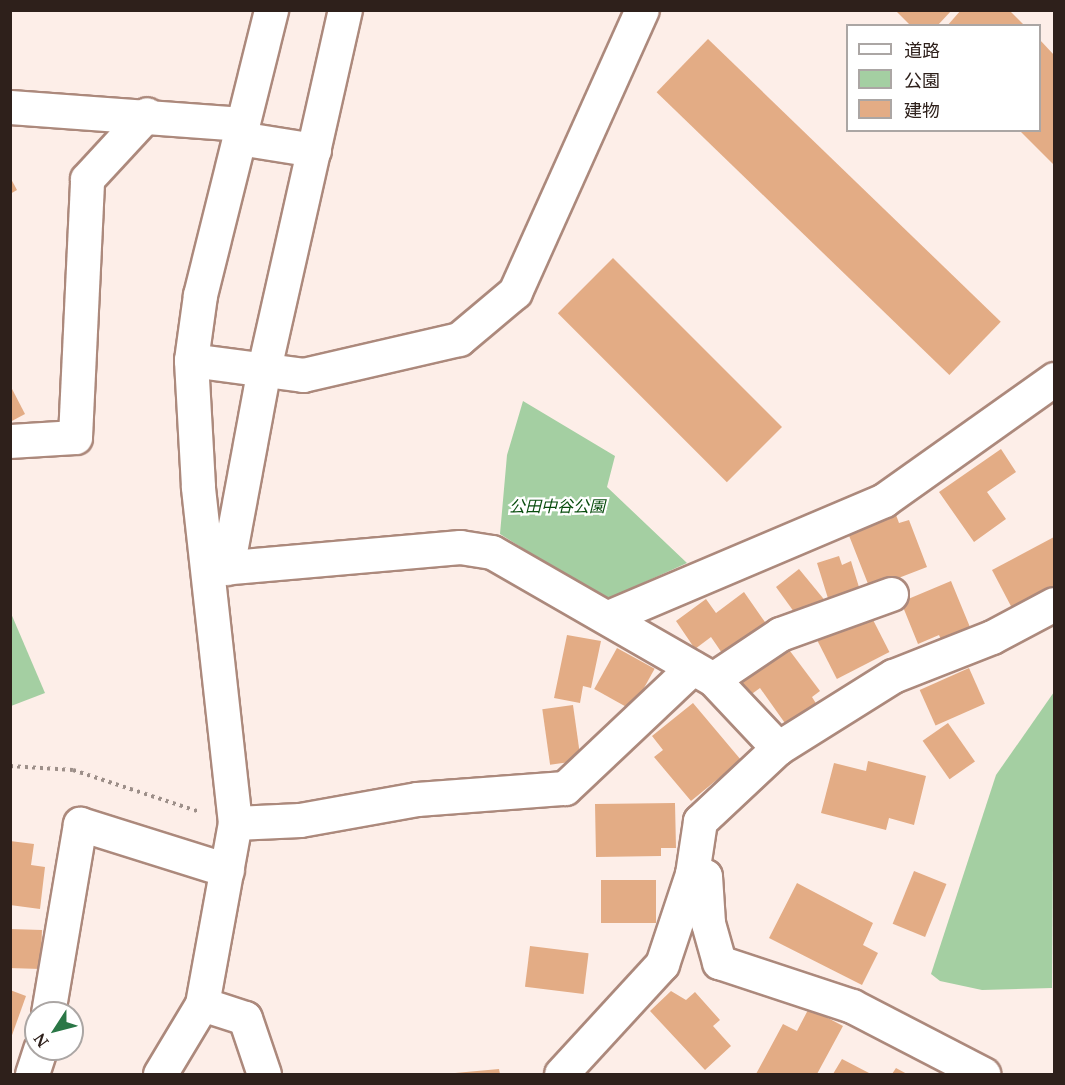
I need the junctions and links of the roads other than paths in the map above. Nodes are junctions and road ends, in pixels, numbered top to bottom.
1 (272, 10) edge
2 (345, 10) edge
3 (642, 10) edge
4 (10, 107) edge
5 (147, 114) junction
6 (241, 131) junction
7 (314, 150) junction
8 (191, 360) junction
9 (263, 373) junction
10 (1054, 379) edge
11 (10, 441) edge
12 (218, 568) junction
13 (891, 594) dead end
14 (1054, 604) edge
15 (611, 616) junction
16 (703, 673) junction
17 (777, 748) junction
18 (235, 823) junction
19 (227, 870) junction
20 (692, 874) junction
21 (50, 1001) edge
22 (202, 1004) junction
23 (160, 1074) edge
24 (264, 1074) edge
25 (561, 1074) edge
26 (983, 1074) edge

1 - 6 street
2 - 7 street
3 - 9 street
4 - 5 street
5 - 6 street
5 - 11 street
6 - 7 street
6 - 8 street
7 - 9 street
8 - 9 street
8 - 12 street
9 - 12 street
10 - 15 street
12 - 15 street
12 - 18 street
13 - 16 street
14 - 17 street
15 - 16 street
16 - 17 street
16 - 18 street
17 - 20 street
18 - 19 street
19 - 21 street
19 - 22 street
20 - 25 street
20 - 26 street
22 - 23 street
22 - 24 street

